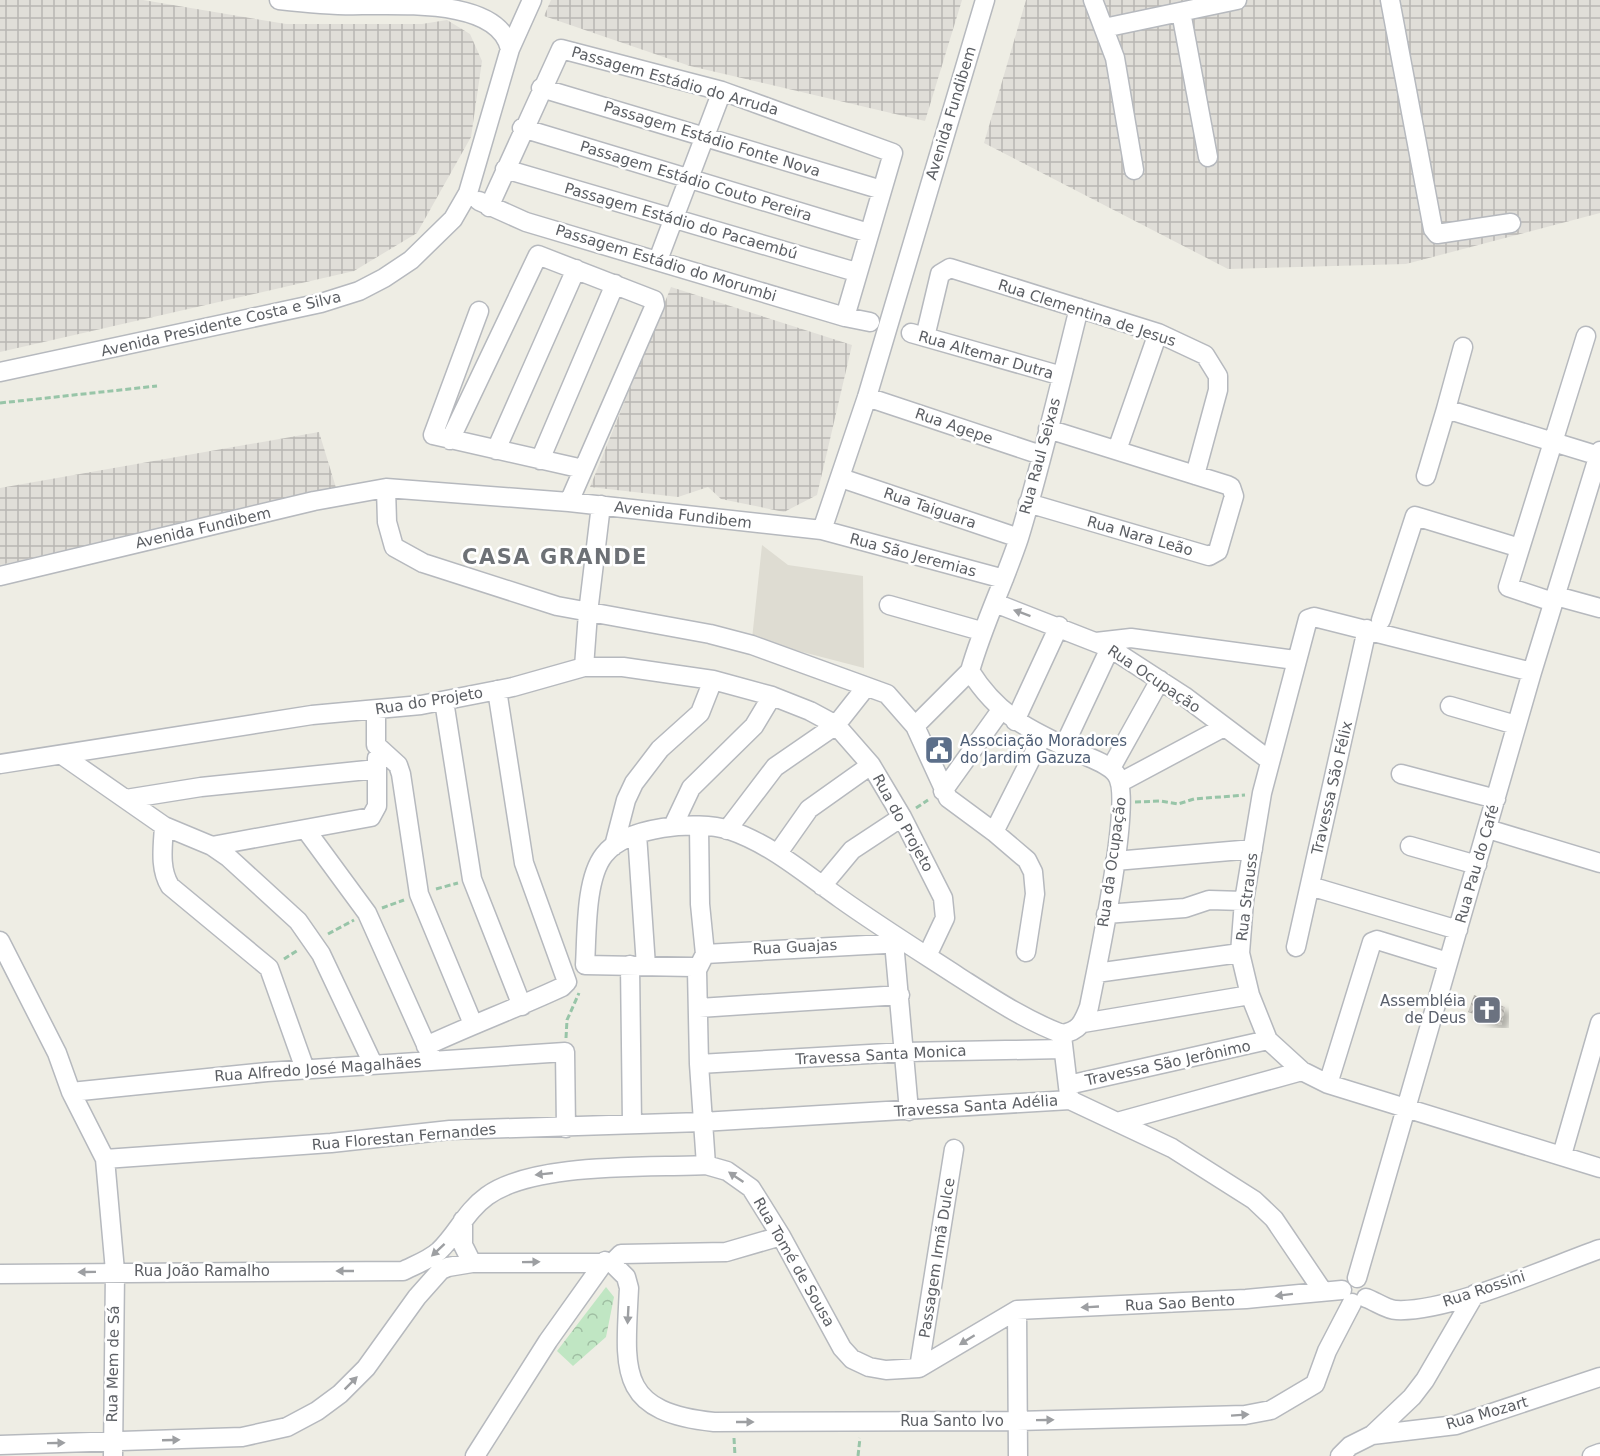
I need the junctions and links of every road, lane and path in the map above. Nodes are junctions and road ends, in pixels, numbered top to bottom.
1 (280, 0) edge
2 (532, 0) edge
3 (985, 0) edge
4 (1093, 0) edge
5 (1237, 0) edge
6 (1390, 0) edge
7 (446, 1) edge
8 (360, 3) edge
9 (1181, 12) junction
10 (1104, 28) junction
11 (510, 49) junction
12 (541, 88) junction
13 (722, 91) junction
14 (522, 129) junction
15 (704, 137) junction
16 (1208, 157) dead end
17 (505, 169) junction
18 (1134, 170) dead end
19 (688, 179) junction
20 (882, 190) junction
21 (468, 193) junction
22 (489, 207) junction
23 (673, 220) junction
24 (1511, 223) dead end
25 (869, 233) junction
26 (658, 260) junction
27 (576, 268) junction
28 (856, 272) junction
29 (615, 284) junction
30 (1079, 308) junction
31 (479, 311) dead end
32 (845, 317) junction
33 (870, 322) dead end
34 (1158, 333) junction
35 (918, 335) joint
36 (1586, 336) dead end
37 (1463, 347) dead end
38 (0, 372) edge
39 (1062, 376) junction
40 (157, 386) dead end
41 (867, 397) junction
42 (0, 403) edge
43 (1446, 409) junction
44 (1048, 429) junction
45 (450, 440) junction
46 (1554, 442) junction
47 (496, 450) junction
48 (1117, 450) junction
49 (1599, 453) edge
50 (1041, 455) junction
51 (540, 460) junction
52 (583, 469) junction
53 (1195, 475) junction
54 (1426, 477) dead end
55 (841, 478) junction
56 (386, 488) junction
57 (569, 502) junction
58 (1028, 504) junction
59 (602, 505) junction
60 (822, 530) junction
61 (1019, 538) junction
62 (1520, 548) junction
63 (0, 576) edge
64 (1004, 579) junction
65 (1555, 599) junction
66 (995, 603) junction
67 (889, 605) dead end
68 (1600, 608) edge
69 (588, 613) junction
70 (1374, 625) junction
71 (1059, 626) junction
72 (981, 631) junction
73 (1103, 645) junction
74 (1295, 660) junction
75 (584, 667) junction
76 (970, 671) junction
77 (1532, 672) junction
78 (713, 680) junction
79 (1160, 680) junction
80 (866, 687) junction
81 (497, 690) junction
82 (772, 696) junction
83 (444, 700) junction
84 (1450, 706) dead end
85 (376, 711) junction
86 (1008, 715) junction
87 (836, 725) junction
88 (1516, 725) junction
89 (915, 726) junction
90 (1224, 727) junction
91 (1042, 737) junction
92 (376, 745) junction
93 (1064, 746) junction
94 (62, 755) junction
95 (1269, 760) junction
96 (0, 764) edge
97 (871, 765) junction
98 (377, 769) junction
99 (1401, 774) dead end
100 (1116, 775) junction
101 (943, 791) junction
102 (1262, 793) junction
103 (126, 799) junction
104 (1496, 800) junction
105 (1122, 802) junction
106 (903, 817) junction
107 (164, 826) junction
108 (673, 826) junction
109 (699, 826) junction
110 (1488, 829) junction
111 (306, 830) junction
112 (727, 830) junction
113 (994, 832) junction
114 (637, 834) junction
115 (212, 846) junction
116 (614, 846) junction
117 (1410, 846) dead end
118 (1253, 849) junction
119 (778, 854) junction
120 (1115, 861) junction
121 (1600, 863) edge
122 (1477, 865) junction
123 (472, 879) junction
124 (822, 886) junction
125 (1310, 886) junction
126 (419, 894) junction
127 (1244, 901) junction
128 (368, 913) junction
129 (1106, 914) junction
130 (1458, 930) junction
131 (0, 941) edge
132 (314, 941) junction
133 (899, 943) junction
134 (1296, 947) dead end
135 (1026, 951) dead end
136 (1240, 953) junction
137 (927, 956) junction
138 (701, 962) junction
139 (1448, 962) junction
140 (585, 965) junction
141 (638, 966) junction
142 (269, 968) junction
143 (1096, 973) junction
144 (1250, 994) junction
145 (900, 995) junction
146 (522, 1006) junction
147 (699, 1008) junction
148 (1083, 1023) junction
149 (1600, 1023) edge
150 (473, 1024) junction
151 (1268, 1040) junction
152 (1062, 1041) junction
153 (565, 1052) junction
154 (904, 1052) junction
155 (429, 1053) junction
156 (374, 1064) junction
157 (699, 1064) junction
158 (305, 1068) junction
159 (1302, 1071) junction
160 (1328, 1084) junction
161 (71, 1092) junction
162 (1069, 1092) junction
163 (1404, 1106) junction
164 (909, 1111) junction
165 (702, 1122) junction
166 (1117, 1122) junction
167 (632, 1124) junction
168 (566, 1128) junction
169 (954, 1149) dead end
170 (1562, 1155) junction
171 (105, 1160) junction
172 (706, 1165) junction
173 (1600, 1168) edge
174 (464, 1218) junction
175 (781, 1236) junction
176 (1600, 1249) edge
177 (609, 1262) junction
178 (472, 1263) junction
179 (115, 1271) junction
180 (403, 1271) junction
181 (0, 1274) edge
182 (1322, 1290) junction
183 (1476, 1294) junction
184 (417, 1296) junction
185 (1353, 1297) junction
186 (1434, 1305) junction
187 (1017, 1310) junction
188 (1448, 1338) junction
189 (919, 1368) junction
190 (1600, 1377) edge
191 (1017, 1421) junction
192 (1372, 1435) junction
193 (0, 1445) edge
194 (113, 1449) edge
195 (1600, 1453) edge
196 (475, 1456) edge
197 (1018, 1456) edge
198 (1340, 1456) edge
199 (1592, 1456) edge

1 - 8 street
2 - 11 street, Avenida Presidente Costa e Silva
3 - 41 street, Avenida Fundibem
4 - 10 street
5 - 9 street
6 - 24 street
7 - 8 street
7 - 11 street
9 - 10 street
9 - 16 street
10 - 18 street
11 - 21 street, Avenida Presidente Costa e Silva
12 - 13 street, Passagem Estádio do Arruda
12 - 14 street, Passagem Estádio do Arruda
12 - 15 street, Passagem Estádio Fonte Nova
13 - 15 street
13 - 20 street, Passagem Estádio do Arruda
14 - 17 street, Passagem Estádio do Arruda
14 - 19 street, Passagem Estádio Couto Pereira
15 - 19 street
15 - 20 street, Passagem Estádio Fonte Nova
17 - 22 street, Passagem Estádio do Arruda
17 - 23 street, Passagem Estádio do Pacaembú
19 - 23 street
19 - 25 street, Passagem Estádio Couto Pereira
20 - 25 street, Passagem Estádio do Arruda
21 - 22 street, Passagem Estádio do Morumbi
21 - 38 street, Avenida Presidente Costa e Silva
22 - 26 street, Passagem Estádio do Morumbi
23 - 26 street
23 - 28 street, Passagem Estádio do Pacaembú
25 - 28 street, Passagem Estádio do Arruda
26 - 32 street, Passagem Estádio do Morumbi
27 - 29 street
27 - 45 street
27 - 47 street
28 - 32 street, Passagem Estádio do Arruda
29 - 51 street
29 - 52 street
30 - 34 street, Rua Clementina de Jesus
30 - 35 street, Rua Clementina de Jesus
30 - 39 street, Rua Raul Seixas
31 - 45 street
32 - 33 street, Passagem Estádio do Morumbi
34 - 48 street
34 - 53 street, Rua Clementina de Jesus
35 - 39 street, Rua Altemar Dutra
36 - 46 street
37 - 43 street
39 - 44 street, Rua Raul Seixas
40 - 42 path
41 - 50 street, Rua Agepe
41 - 55 street, Avenida Fundibem
43 - 46 street
43 - 54 street
44 - 48 street
44 - 50 street, Rua Raul Seixas
45 - 47 street
46 - 49 street
46 - 62 street
47 - 51 street
48 - 53 street
49 - 65 street, Rua Pau do Café
50 - 58 street, Rua Raul Seixas
51 - 52 street
52 - 57 street
53 - 58 street, Rua Nara Leão
55 - 60 street, Avenida Fundibem
55 - 61 street, Rua Taiguara
56 - 57 street, Avenida Fundibem
56 - 63 street, Avenida Fundibem
56 - 69 street
57 - 59 street, Avenida Fundibem
58 - 61 street, Rua Raul Seixas
59 - 60 street, Avenida Fundibem
59 - 69 street
60 - 64 street, Rua São Jeremias
61 - 64 street, Rua Raul Seixas
62 - 65 street
62 - 70 street, Travessa São Félix
64 - 66 street, Rua Raul Seixas
65 - 68 street
65 - 77 street, Rua Pau do Café
71 -> 66 street, Rua Ocupação
66 - 72 street
67 - 72 street
69 - 75 street
69 - 80 street
70 - 74 street, Rua Strauss
70 - 77 street
70 - 125 street, Travessa São Félix
71 - 73 street, Rua Ocupação
71 - 86 street
72 - 76 street
73 - 74 street
73 - 79 street, Rua Ocupação
73 - 93 street
74 - 95 street, Rua Strauss
75 - 78 street, Rua do Projeto
75 - 81 street, Rua do Projeto
76 - 86 street
76 - 89 street
77 - 88 street, Rua Pau do Café
78 - 82 street, Rua do Projeto
78 - 116 street
79 - 90 street, Rua Ocupação
79 - 100 street
80 - 87 street
80 - 89 street
81 - 83 street, Rua do Projeto
81 - 146 street
82 - 87 street, Rua do Projeto
82 - 108 street
83 - 85 street, Rua do Projeto
83 - 123 street
84 - 88 street
85 - 92 street
85 - 94 street, Rua do Projeto
86 - 91 street
86 - 101 street
87 - 97 street, Rua do Projeto
87 - 112 street
88 - 104 street, Rua Pau do Café
89 - 101 street
90 - 95 street, Rua Ocupação
90 - 100 street
91 - 93 street
91 - 113 street
92 - 98 street
92 - 126 street
93 - 100 street
94 - 96 street, Rua do Projeto
94 - 103 street
95 - 102 street, Rua Strauss
97 - 106 street, Rua do Projeto
97 - 119 street
98 - 103 street
98 - 111 street
99 - 104 street
100 - 105 street, Rua da Ocupação
101 - 106 path
101 - 113 street
102 - 105 path
102 - 118 street, Rua Strauss
103 - 107 street
104 - 110 street, Rua Pau do Café
105 - 120 street, Rua da Ocupação
106 - 124 street
106 - 137 street, Rua do Projeto
107 - 115 street
107 - 142 street
108 - 109 street
108 - 114 street
109 - 112 street
109 - 138 street
110 - 121 street
110 - 122 street, Rua Pau do Café
111 - 115 street
111 - 128 street
112 - 119 street
113 - 135 street
114 - 116 street
114 - 141 street
115 - 132 street
116 - 140 street
117 - 122 street
118 - 120 street
118 - 127 street, Rua Strauss
119 - 124 street
120 - 129 street, Rua da Ocupação
122 - 130 street, Rua Pau do Café
123 - 126 path
123 - 146 street
124 - 133 street
125 - 130 street
125 - 134 street, Travessa São Félix
126 - 128 path
126 - 150 street
127 - 129 street
127 - 136 street, Rua Strauss
128 - 132 path
128 - 155 street
129 - 143 street, Rua da Ocupação
130 - 139 street, Rua Pau do Café
131 - 161 street
132 - 142 path
132 - 156 street
133 - 137 street
133 - 138 street, Rua Guajas
133 - 145 street
136 - 143 street
136 - 144 street, Rua Strauss
137 - 152 street
138 - 141 street
138 - 147 street
139 - 160 street
139 - 163 street, Rua Pau do Café
140 - 141 street
140 - 153 path
141 - 167 street
142 - 158 street
143 - 148 street, Rua da Ocupação
144 - 148 street
144 - 151 street, Rua Strauss
145 - 147 street
145 - 154 street
146 - 150 street
147 - 157 street
148 - 152 street
149 - 170 street
150 - 155 street
151 - 159 street, Rua Strauss
151 - 162 street, Travessa São Jerônimo
152 - 154 street, Travessa Santa Monica
152 - 162 street
153 - 155 street, Rua Alfredo José Magalhães
153 - 168 street
154 - 157 street, Travessa Santa Monica
154 - 164 street
155 - 156 street, Rua Alfredo José Magalhães
156 - 158 street, Rua Alfredo José Magalhães
157 - 165 street
158 - 161 street, Rua Alfredo José Magalhães
159 - 160 street, Rua Strauss
159 - 166 street
160 - 163 street, Rua Strauss
161 - 171 street
162 - 164 street, Travessa Santa Adélia
162 - 166 street, Travessa Santa Adélia
163 - 170 street, Rua Strauss
163 - 185 street, Rua Pau do Café
164 - 165 street, Travessa Santa Adélia
165 - 167 street, Rua Florestan Fernandes
165 - 172 street
166 - 182 street, Travessa Santa Adélia
167 - 168 street, Rua Florestan Fernandes
168 - 171 street, Rua Florestan Fernandes
169 - 189 street, Passagem Irmã Dulce
170 - 173 street, Rua Strauss
171 - 179 street, Rua Mem de Sá
172 -> 174 street, Rua Tomé de Sousa
175 -> 172 street, Rua Tomé de Sousa
174 - 178 street
174 -> 180 street, Rua Tomé de Sousa
175 - 177 street
175 - 189 street, Rua Tomé de Sousa
176 - 183 street, Rua Rossini
178 -> 177 street
177 -> 191 street, Rua Santo Ivo
177 - 196 street
178 - 184 street
180 -> 179 street, Rua João Ramalho
179 -> 181 street, Rua João Ramalho
179 - 194 street, Rua Mem de Sá
180 - 184 street
182 - 185 street, Rua Sao Bento
182 -> 187 street, Rua Sao Bento
183 - 186 street, Rua Rossini
183 - 188 street
194 -> 184 street
185 - 186 street, Rua Rossini
191 -> 185 street, Rua Santo Ivo
186 - 188 street
187 -> 189 street
187 - 191 street
188 - 192 street
190 - 192 street, Rua Mozart
191 - 197 street
192 - 198 street
193 -> 194 street
195 - 199 street

